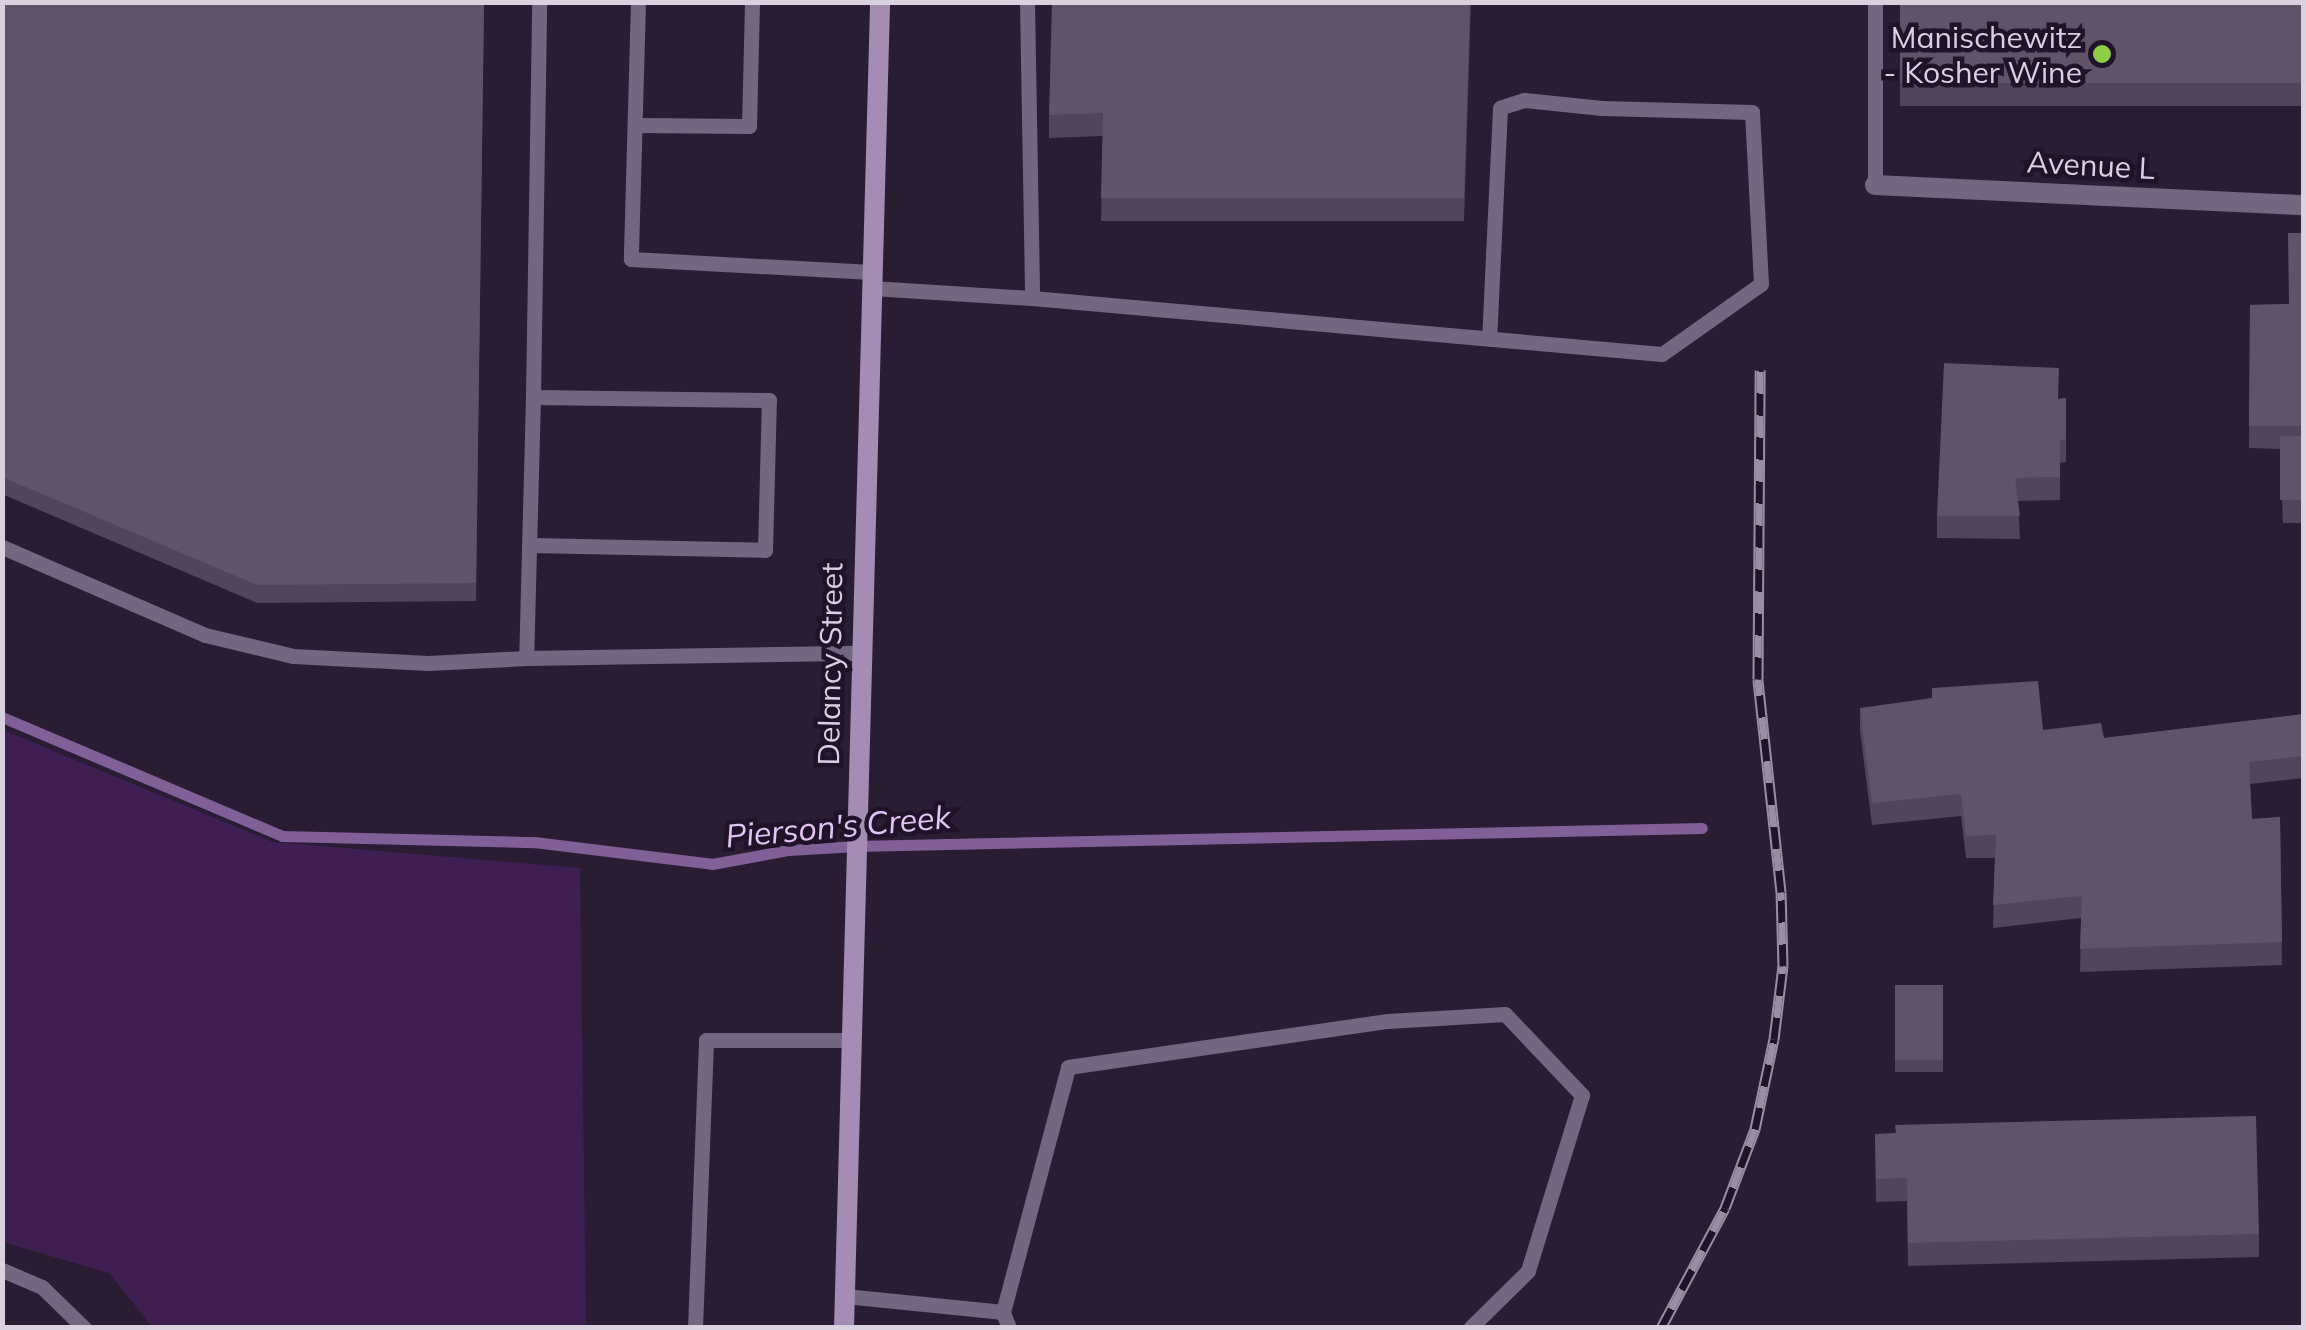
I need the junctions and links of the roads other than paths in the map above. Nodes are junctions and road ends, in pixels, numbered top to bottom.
1 (539, 2) edge
2 (638, 2) edge
3 (752, 2) edge
4 (880, 2) edge
5 (1027, 2) edge
6 (1875, 2) edge
7 (635, 125) junction
8 (1875, 186) joint
9 (2304, 205) edge
10 (872, 280) junction
11 (1032, 298) junction
12 (1489, 339) junction
13 (533, 398) junction
14 (531, 545) junction
15 (2, 547) edge
16 (860, 653) junction
17 (526, 658) junction
18 (851, 1040) junction
19 (2, 1270) edge
20 (845, 1296) junction
21 (1006, 1320) edge
22 (84, 1328) edge
23 (695, 1328) edge
24 (844, 1328) edge
25 (1470, 1328) edge

1 - 13 lane
2 - 7 lane
3 - 7 lane
4 - 10 street, Delancy Street
5 - 11 lane
6 - 8 lane
7 - 10 lane
8 - 9 street, Avenue L
10 - 11 lane
10 - 16 street, Delancy Street
11 - 12 lane
12 - 12 lane
13 - 14 lane
13 - 14 lane
14 - 17 lane
15 - 17 lane
16 - 17 lane
16 - 18 street, Delancy Street
18 - 20 street, Delancy Street
18 - 23 lane
19 - 22 lane
20 - 21 lane
20 - 24 street, Delancy Street
21 - 25 lane

